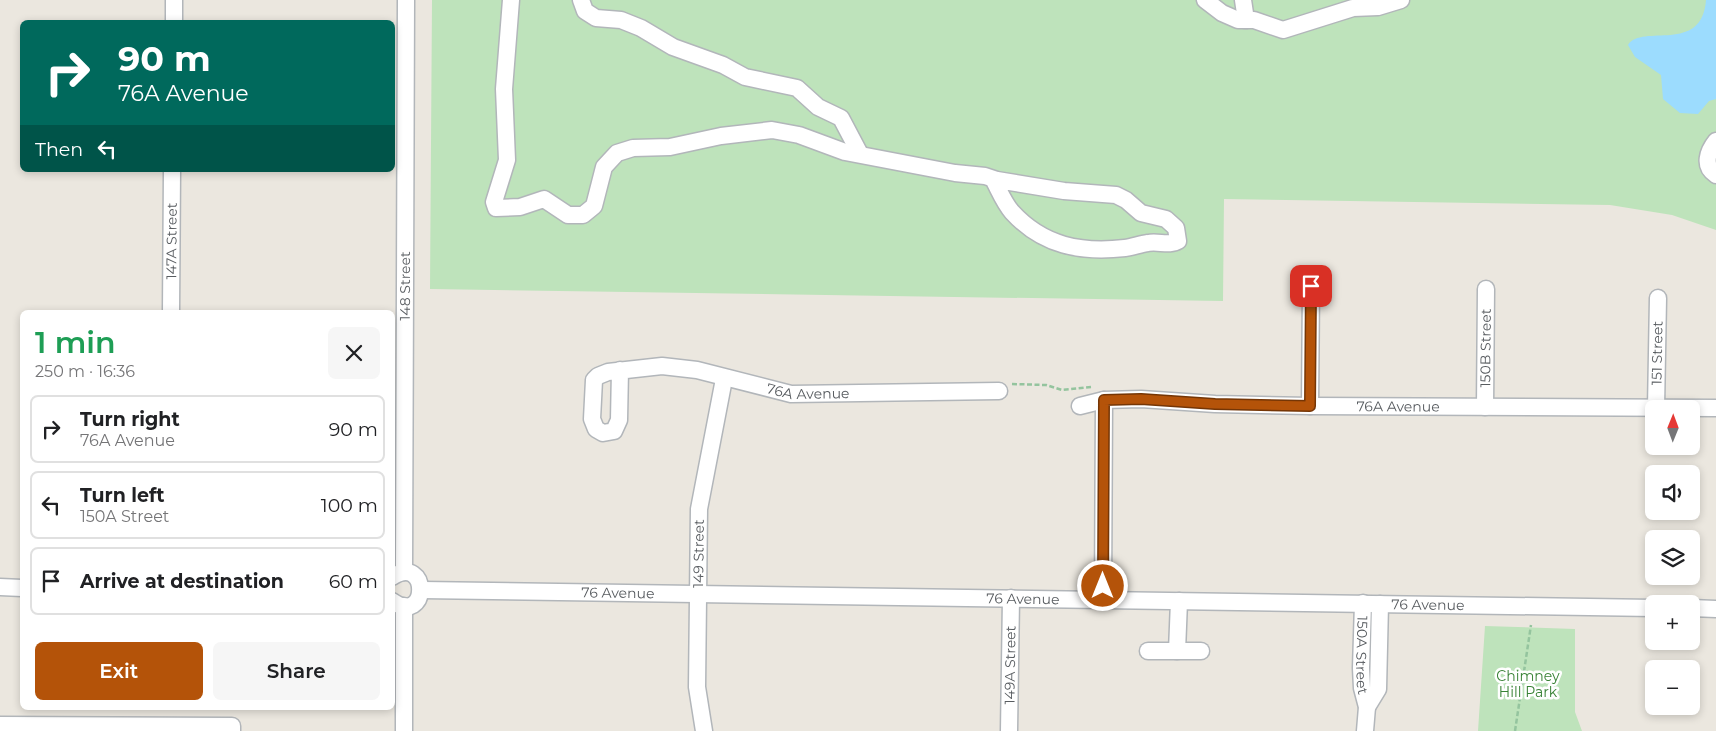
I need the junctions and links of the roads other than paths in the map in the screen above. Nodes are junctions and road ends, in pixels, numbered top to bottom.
1 (174, 0) edge
2 (406, 0) edge
3 (511, 0) edge
4 (581, 0) edge
5 (1205, 0) edge
6 (1243, 0) edge
7 (1401, 0) edge
8 (174, 20) edge
9 (1246, 20) junction
10 (1716, 141) edge
11 (860, 154) junction
12 (172, 172) edge
13 (1716, 175) edge
14 (993, 179) junction
15 (1311, 286) dead end
16 (1486, 289) dead end
17 (1658, 298) dead end
18 (172, 310) edge
19 (620, 370) dead end
20 (724, 379) junction
21 (1003, 388) road end
22 (1099, 393) junction
23 (1656, 400) edge
24 (1080, 406) dead end
25 (1310, 406) junction
26 (1485, 407) junction
27 (1645, 408) edge
28 (1700, 408) edge
29 (1716, 408) edge
30 (398, 575) edge
31 (0, 588) edge
32 (20, 588) edge
33 (422, 590) junction
34 (697, 594) junction
35 (1011, 598) junction
36 (1103, 600) junction
37 (1178, 601) junction
38 (1362, 603) junction
39 (398, 604) edge
40 (1380, 604) junction
41 (1645, 608) edge
42 (1700, 608) edge
43 (1716, 609) edge
44 (1148, 651) dead end
45 (1177, 651) junction
46 (1201, 651) dead end
47 (1367, 707) junction
48 (0, 725) edge
49 (232, 729) edge
50 (404, 731) edge
51 (704, 731) edge
52 (1009, 731) edge
53 (1365, 731) edge

1 - 8 street
2 - 30 street, 148 Street
3 - 11 street
4 - 11 street
5 - 9 street
6 - 9 street
7 - 9 street
10 - 13 street
11 - 14 street
12 - 18 street, 147A Street
14 - 14 street
15 - 25 street
16 - 26 street, 150B Street
17 - 23 street, 151 Street
19 - 20 street, 76A Avenue
20 - 21 street, 76A Avenue
20 - 34 street, 149 Street
22 - 24 street, 76A Avenue
22 - 25 street, 76A Avenue
22 - 36 street
25 - 26 street, 76A Avenue
26 - 27 street, 76A Avenue
28 - 29 street, 76A Avenue
30 - 33 street
31 - 32 street
33 - 34 street, 76 Avenue
33 - 39 street
34 - 35 street, 76 Avenue
34 - 51 street, 149 Street
35 - 36 street, 76 Avenue
35 - 52 street, 149A Street
36 - 37 street, 76 Avenue
37 - 38 street, 76 Avenue
37 - 45 street
38 - 40 street, 76 Avenue
38 - 47 street, 150A Street
39 - 50 street
40 - 41 street, 76 Avenue
40 - 47 street, 150A Street
42 - 43 street
44 - 45 street
45 - 46 street
47 - 53 street, 150A Street
48 - 49 street

